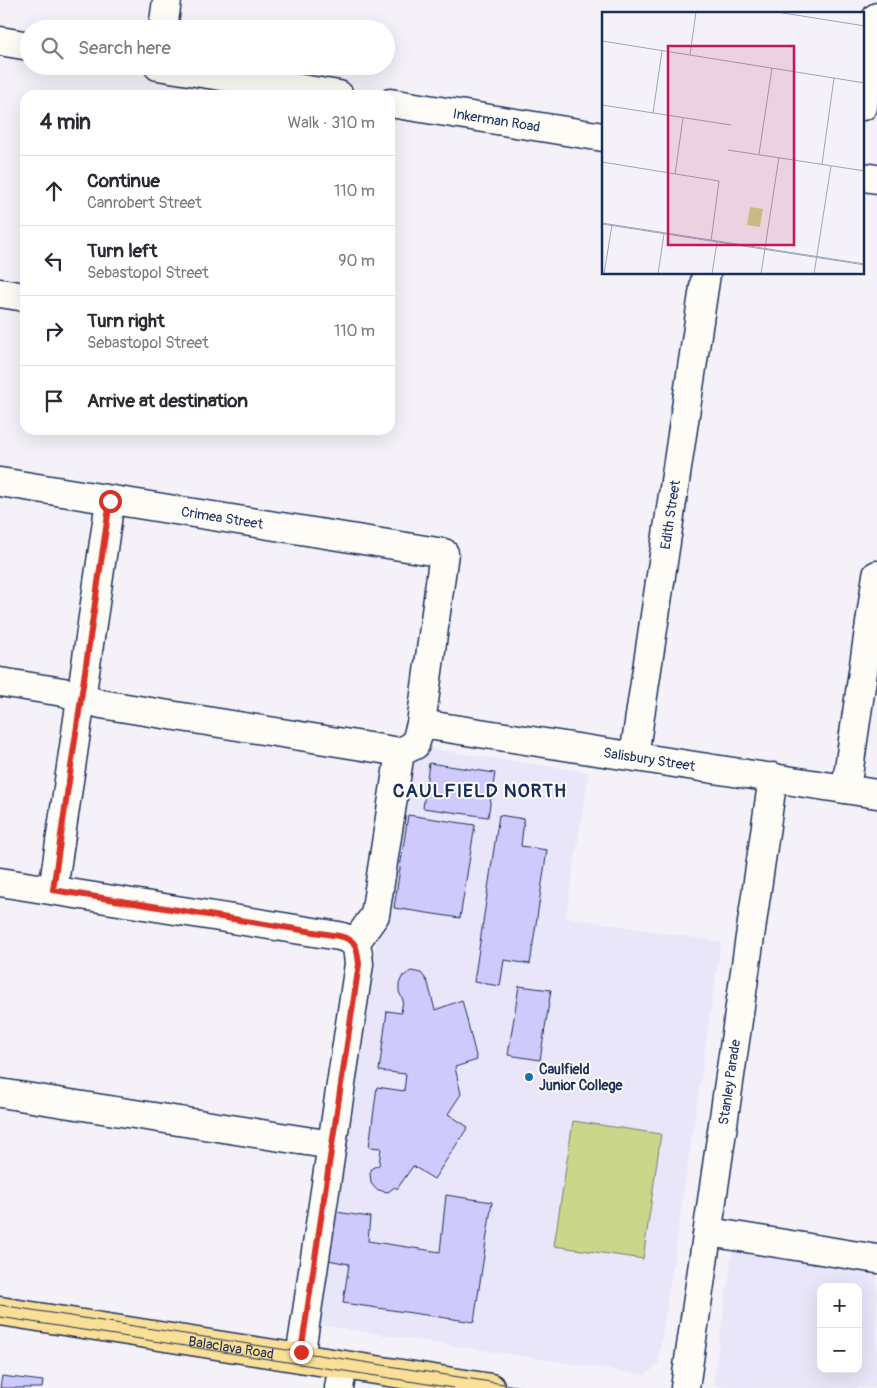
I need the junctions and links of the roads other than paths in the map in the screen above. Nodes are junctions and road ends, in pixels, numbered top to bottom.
1 (167, 0) edge
2 (877, 17) edge
3 (164, 20) edge
4 (0, 41) edge
5 (20, 44) edge
6 (214, 75) edge
7 (308, 90) edge
8 (864, 100) edge
9 (395, 104) edge
10 (602, 137) edge
11 (864, 177) edge
12 (877, 179) edge
13 (706, 275) edge
14 (0, 293) edge
15 (20, 296) edge
16 (0, 482) edge
17 (110, 501) junction
18 (877, 575) edge
19 (0, 682) edge
20 (82, 698) junction
21 (421, 724) junction
22 (400, 752) junction
23 (634, 756) junction
24 (773, 777) junction
25 (846, 789) junction
26 (877, 794) edge
27 (0, 882) edge
28 (53, 890) junction
29 (355, 943) junction
30 (0, 1093) edge
31 (332, 1145) junction
32 (709, 1232) junction
33 (877, 1259) edge
34 (0, 1311) edge
35 (300, 1358) junction
36 (341, 1376) edge
37 (491, 1388) edge
38 (685, 1388) edge

1 - 3 street
2 - 8 street
4 - 5 street
6 - 7 street
9 - 10 street, Inkerman Road
11 - 12 street
13 - 23 street, Edith Street
14 - 15 street
16 - 17 street, Crimea Street
17 - 20 street
17 - 21 street, Crimea Street
18 - 25 street
19 - 20 street
20 - 22 street
20 - 28 street
21 - 22 street
21 - 23 street, Salisbury Street
22 - 29 street
23 - 24 street, Salisbury Street
24 - 25 street, Salisbury Street
24 - 32 street, Stanley Parade
25 - 26 street, Salisbury Street
27 - 28 street
28 - 29 street
29 - 31 street
30 - 31 street
31 - 35 street
32 - 33 street
32 - 38 street, Stanley Parade
34 - 35 main road, Balaclava Road
35 - 36 main road, Balaclava Road
36 - 37 main road, Balaclava Road

